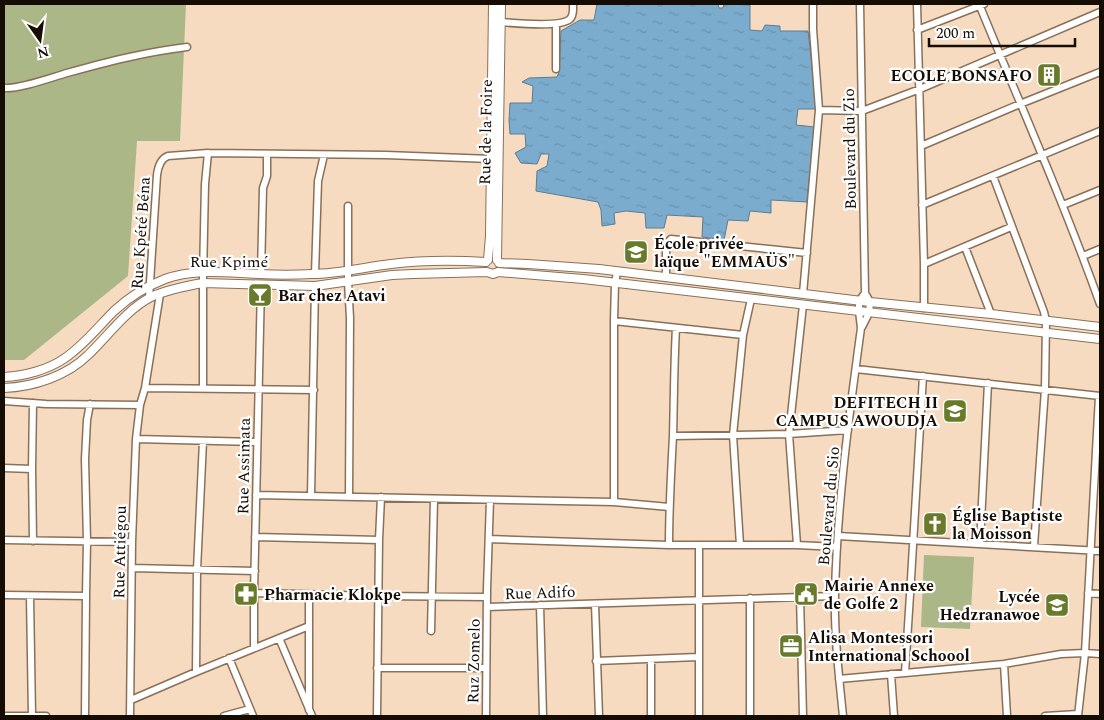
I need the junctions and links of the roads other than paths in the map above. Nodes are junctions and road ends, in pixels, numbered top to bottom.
1 (493, 4) edge
2 (500, 4) edge
3 (573, 4) edge
4 (813, 4) edge
5 (860, 4) edge
6 (917, 4) edge
7 (981, 4) edge
8 (1100, 12) edge
9 (500, 22) junction
10 (556, 24) junction
11 (918, 30) junction
12 (187, 47) dead end
13 (1000, 54) junction
14 (556, 69) dead end
15 (1100, 72) edge
16 (4, 88) edge
17 (920, 89) junction
18 (1020, 104) junction
19 (819, 110) junction
20 (862, 111) junction
21 (1100, 131) edge
22 (921, 146) junction
23 (208, 154) junction
24 (267, 154) junction
25 (324, 154) junction
26 (1041, 155) junction
27 (491, 159) junction
28 (992, 176) junction
29 (1100, 190) edge
30 (922, 205) junction
31 (1063, 205) junction
32 (348, 206) dead end
33 (1011, 227) junction
34 (964, 247) junction
35 (1100, 249) edge
36 (807, 253) junction
37 (1083, 256) junction
38 (493, 261) junction
39 (924, 264) junction
40 (348, 271) junction
41 (203, 272) junction
42 (487, 272) junction
43 (498, 272) junction
44 (617, 272) junction
45 (261, 274) junction
46 (315, 274) junction
47 (666, 277) junction
48 (348, 282) junction
49 (203, 283) junction
50 (615, 283) junction
51 (150, 285) junction
52 (261, 285) junction
53 (315, 286) junction
54 (865, 293) junction
55 (160, 294) junction
56 (803, 294) junction
57 (149, 298) junction
58 (751, 299) junction
59 (860, 301) junction
60 (870, 302) junction
61 (1100, 304) edge
62 (802, 305) junction
63 (924, 308) junction
64 (859, 311) junction
65 (869, 313) junction
66 (991, 314) junction
67 (614, 321) junction
68 (1046, 321) junction
69 (1100, 327) edge
70 (676, 328) junction
71 (861, 328) junction
72 (1047, 333) junction
73 (743, 335) junction
74 (1100, 339) edge
75 (856, 369) junction
76 (923, 376) junction
77 (4, 377) edge
78 (988, 383) junction
79 (4, 388) edge
80 (145, 388) junction
81 (203, 388) junction
82 (258, 389) junction
83 (1044, 389) junction
84 (314, 390) junction
85 (1099, 396) edge
86 (4, 401) edge
87 (33, 403) junction
88 (90, 404) junction
89 (140, 404) junction
90 (848, 430) junction
91 (789, 434) junction
92 (732, 435) junction
93 (672, 436) junction
94 (136, 439) junction
95 (203, 441) junction
96 (258, 442) junction
97 (4, 468) edge
98 (32, 469) junction
99 (256, 495) junction
100 (311, 496) junction
101 (349, 496) junction
102 (381, 497) junction
103 (434, 498) junction
104 (490, 500) junction
105 (614, 502) junction
106 (669, 507) junction
107 (838, 536) junction
108 (256, 537) junction
109 (4, 540) edge
110 (379, 540) junction
111 (489, 540) junction
112 (914, 540) junction
113 (33, 541) junction
114 (88, 541) junction
115 (132, 542) junction
116 (980, 543) junction
117 (669, 545) junction
118 (740, 545) junction
119 (797, 545) junction
120 (699, 546) junction
121 (1034, 546) junction
122 (837, 547) junction
123 (1091, 550) junction
124 (1100, 551) edge
125 (132, 568) junction
126 (197, 570) junction
127 (255, 572) junction
128 (1088, 593) junction
129 (254, 594) junction
130 (1100, 594) edge
131 (4, 595) edge
132 (309, 595) junction
133 (30, 596) junction
134 (86, 596) junction
135 (378, 596) junction
136 (800, 596) junction
137 (835, 596) junction
138 (432, 597) junction
139 (487, 597) junction
140 (750, 598) junction
141 (699, 600) junction
142 (595, 604) junction
143 (540, 606) junction
144 (488, 607) junction
145 (309, 626) junction
146 (431, 631) dead end
147 (279, 638) junction
148 (254, 648) junction
149 (1085, 653) junction
150 (1100, 654) edge
151 (698, 657) junction
152 (229, 658) junction
153 (651, 659) junction
154 (596, 661) junction
155 (1004, 664) junction
156 (377, 668) junction
157 (486, 668) junction
158 (196, 672) junction
159 (905, 673) junction
160 (891, 674) junction
161 (839, 678) junction
162 (131, 700) junction
163 (252, 713) edge
164 (310, 713) edge
165 (1078, 715) edge
166 (4, 716) edge
167 (32, 716) edge
168 (46, 716) edge
169 (86, 716) edge
170 (130, 716) edge
171 (224, 716) edge
172 (376, 716) edge
173 (486, 716) edge
174 (543, 716) edge
175 (599, 716) edge
176 (651, 716) edge
177 (699, 716) edge
178 (750, 716) edge
179 (803, 716) edge
180 (843, 716) edge
181 (894, 716) edge
182 (1007, 716) edge
183 (1045, 716) edge

1 - 27 main road
2 - 9 main road, Rue de la Foire
3 - 10 street
4 - 19 street
5 - 20 street, Boulevard du Zio
6 - 11 street
7 - 11 street
7 - 13 street
8 - 13 street
9 - 10 street
9 - 38 main road, Rue de la Foire
10 - 14 street
11 - 17 street
12 - 16 street
13 - 17 street
13 - 18 street
15 - 18 street
17 - 20 street
17 - 22 street
18 - 22 street
18 - 26 street
19 - 20 street
19 - 36 street
20 - 54 street, Boulevard du Zio
21 - 26 street
22 - 30 street
23 - 24 street
23 - 41 street
23 - 51 street, Rue Kpété Béna
24 - 25 street
24 - 45 street
25 - 27 street
25 - 46 street
26 - 28 street
26 - 31 street
27 - 38 main road
28 - 30 street
28 - 33 street
29 - 31 street
30 - 39 street
31 - 37 street
32 - 40 street
33 - 34 street
33 - 68 street
34 - 39 street
34 - 66 street
35 - 37 street
36 - 47 street
36 - 56 street
37 - 61 street
38 - 40 main road, Rue Kpimé
38 - 42 main road
38 - 43 main road
38 - 44 main road, Rue Kpimé
39 - 63 street
40 - 46 main road, Rue Kpimé
40 - 48 street
41 - 45 main road, Rue Kpimé
41 - 49 street
41 - 51 main road, Rue Kpimé
42 - 43 main road
42 - 48 main road
43 - 50 main road
44 - 47 main road, Rue Kpimé
44 - 50 street
45 - 46 main road, Rue Kpimé
47 - 56 main road, Rue Kpimé
48 - 53 main road
48 - 101 street
49 - 52 main road
49 - 55 main road
49 - 81 street
50 - 58 main road
50 - 67 street
51 - 57 street, Rue Kpété Béna
51 - 77 main road, Rue Kpimé
52 - 53 main road
52 - 82 street, Rue Assimata
53 - 84 street
54 - 59 street
54 - 60 street, Boulevard du Zio
55 - 57 main road
55 - 80 street, Rue Attiégou
56 - 59 main road, Rue Kpimé
57 - 79 main road, Rue Kpété Béna
58 - 62 main road
58 - 73 street
59 - 60 main road, Rue Kpimé
59 - 64 street, Boulevard du Sio
60 - 63 main road, Rue Kpimé
60 - 65 street, Boulevard du Sio
62 - 64 main road
62 - 91 street
63 - 66 main road, Rue Kpimé
64 - 65 main road
64 - 71 street, Boulevard du Sio
65 - 71 street, Boulevard du Sio
65 - 72 main road
66 - 68 main road, Rue Kpimé
67 - 70 street
67 - 105 street
68 - 69 main road, Rue Kpimé
68 - 72 street
70 - 73 street
70 - 93 street
71 - 75 street, Boulevard du Sio
72 - 74 main road
72 - 83 street
73 - 92 street
75 - 76 street
75 - 90 street, Boulevard du Sio
76 - 78 street
76 - 112 street
78 - 83 street
78 - 116 street
80 - 81 street
80 - 89 street, Rue Attiégou
81 - 82 street
82 - 84 street
82 - 96 street, Rue Assimata
83 - 85 street
83 - 121 street
84 - 100 street
85 - 123 street
86 - 87 street
87 - 88 street
87 - 98 street
88 - 89 street
88 - 114 street
89 - 94 street, Rue Attiégou
90 - 91 street
90 - 107 street, Boulevard du Sio
91 - 92 street
91 - 119 street
92 - 93 street
92 - 118 street
93 - 106 street
94 - 95 street
94 - 115 street, Rue Attiégou
95 - 96 street
95 - 126 street
96 - 99 street, Rue Assimata
97 - 98 street
98 - 113 street
99 - 100 street
99 - 108 street, Rue Assimata
100 - 101 street
101 - 102 street
102 - 103 street
102 - 110 street
103 - 104 street
103 - 138 street
104 - 105 street
104 - 111 street
105 - 106 street
106 - 117 street
107 - 112 street
107 - 122 street, Boulevard du Sio
108 - 110 street
108 - 127 street, Rue Assimata
109 - 113 street
110 - 135 street
111 - 117 street
111 - 139 street
112 - 116 street
112 - 159 street
113 - 114 street
114 - 115 street
114 - 134 street
115 - 125 street, Rue Attiégou
116 - 121 street
117 - 120 street
118 - 119 street
118 - 120 street
119 - 122 street
120 - 141 street
121 - 123 street
122 - 137 street, Boulevard du Sio
123 - 124 street
123 - 128 street
125 - 126 street
125 - 162 street, Rue Attiégou
126 - 127 street
126 - 158 street
127 - 129 street, Rue Assimata
128 - 130 street
128 - 149 street
129 - 132 street, Rue Adifo
129 - 148 street, Rue Assimata
131 - 133 street
132 - 135 street, Rue Adifo
132 - 145 street
133 - 134 street
133 - 167 street
134 - 169 street
135 - 138 street, Rue Adifo
135 - 156 street
136 - 137 street, Rue Adifo
136 - 140 street, Rue Adifo
136 - 179 street
137 - 161 street, Boulevard du Sio
138 - 139 street, Rue Adifo
138 - 146 street
139 - 144 street, Rue Adifo
140 - 141 street, Rue Adifo
140 - 178 street
141 - 142 street, Rue Adifo
141 - 151 street
142 - 143 street, Rue Adifo
142 - 154 street
143 - 144 street, Rue Adifo
143 - 174 street
144 - 157 street, Ruz Zomelo
145 - 147 street
145 - 164 street
147 - 148 street
147 - 164 street
148 - 152 street
149 - 150 street
149 - 155 street
149 - 165 street
151 - 153 street
151 - 177 street
152 - 158 street
152 - 163 street
153 - 154 street
153 - 176 street
154 - 175 street
155 - 159 street
155 - 182 street
156 - 157 street
156 - 172 street
157 - 173 street, Ruz Zomelo
158 - 162 street
159 - 160 street
160 - 161 street
160 - 181 street
161 - 180 street, Boulevard du Sio
162 - 170 street, Rue Attiégou
163 - 171 street
165 - 183 street
166 - 167 street
167 - 168 street

